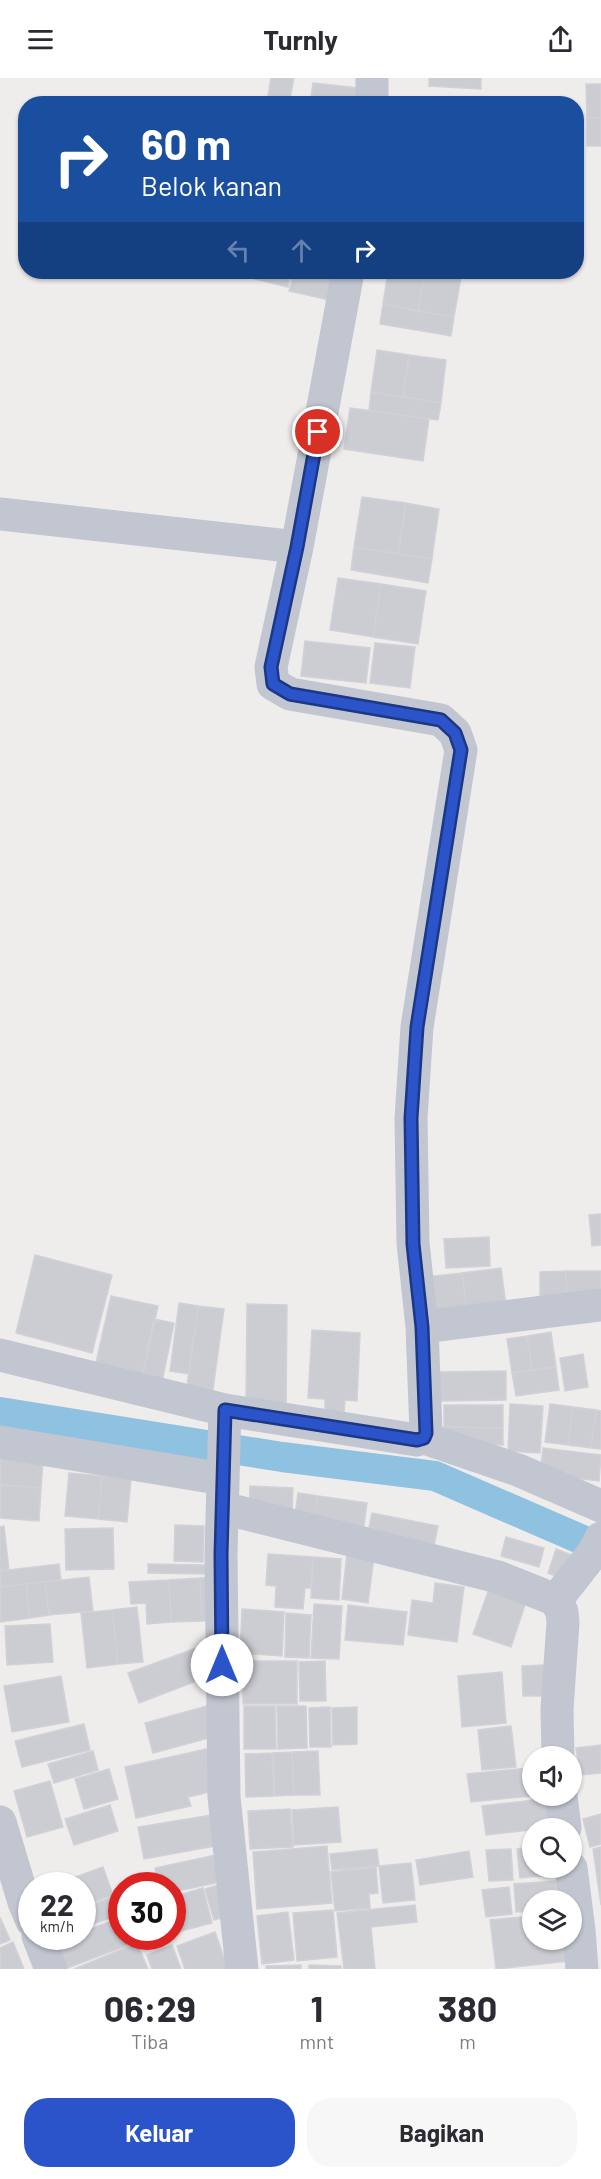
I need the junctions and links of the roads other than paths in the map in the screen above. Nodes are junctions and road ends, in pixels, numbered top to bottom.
1 (372, 78) edge
2 (372, 96) edge
3 (347, 279) edge
4 (0, 513) edge
5 (297, 547) junction
6 (601, 1305) edge
7 (422, 1327) junction
8 (0, 1355) edge
9 (424, 1438) junction
10 (0, 1442) edge
11 (224, 1457) junction
12 (601, 1506) edge
13 (597, 1545) edge
14 (556, 1600) junction
15 (558, 1746) edge
16 (0, 1822) edge
17 (572, 1878) edge
18 (18, 1882) edge
19 (44, 1950) edge
20 (51, 1969) edge
21 (242, 1969) edge
22 (582, 1969) edge

1 - 2 street
3 - 5 street
4 - 5 street
5 - 7 street
6 - 7 street
7 - 9 street
8 - 11 street
9 - 11 street
9 - 12 street
10 - 11 street
11 - 14 street
11 - 21 street
13 - 14 street
14 - 15 street
16 - 18 street
17 - 22 street
19 - 20 street

